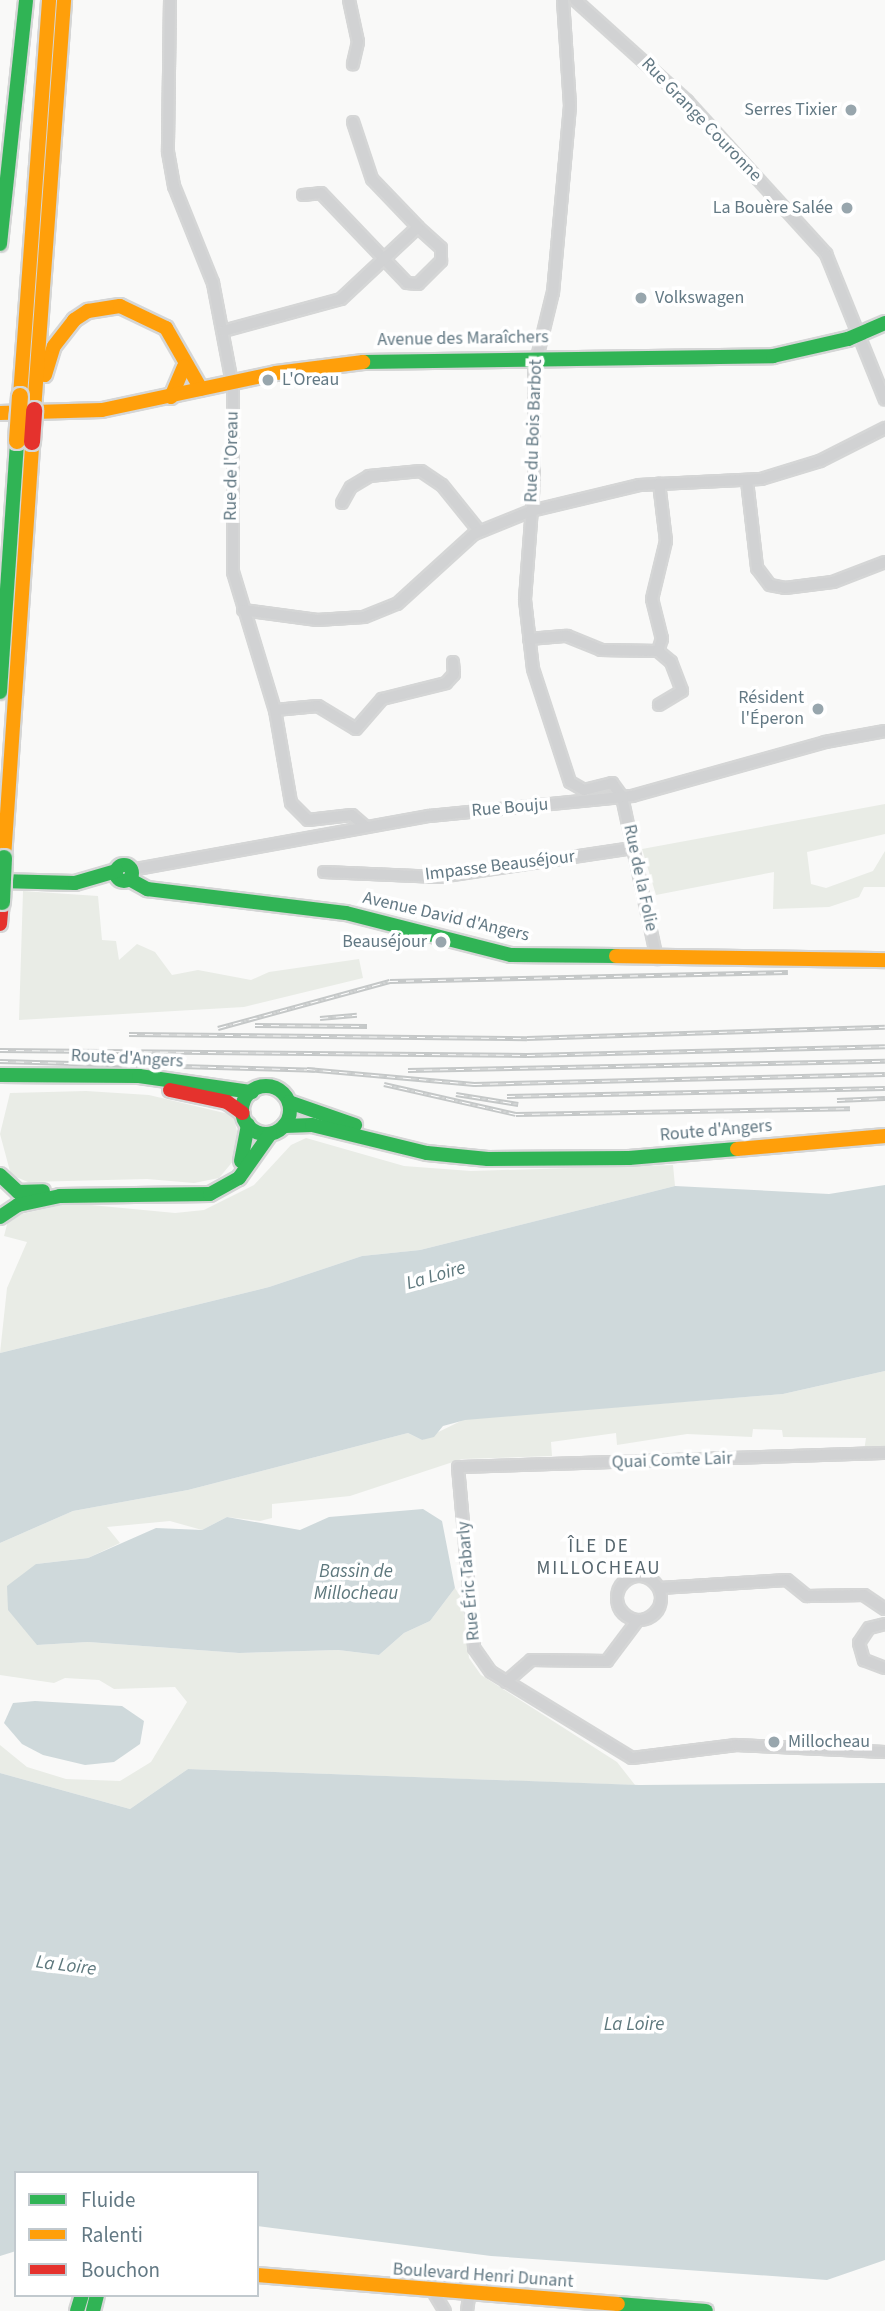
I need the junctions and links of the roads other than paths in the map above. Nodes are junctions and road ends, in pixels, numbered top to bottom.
1 (26, 0) edge
2 (49, 0) edge
3 (64, 0) edge
4 (170, 0) edge
5 (349, 0) edge
6 (575, 0) edge
7 (565, 6) edge
8 (353, 64) dead end
9 (353, 122) dead end
10 (303, 195) dead end
11 (418, 227) junction
12 (0, 244) edge
13 (385, 261) junction
14 (885, 323) edge
15 (223, 331) junction
16 (859, 335) junction
17 (536, 355) junction
18 (184, 367) junction
19 (232, 383) junction
20 (201, 389) junction
21 (171, 397) junction
22 (32, 399) junction
23 (885, 400) edge
24 (0, 413) edge
25 (885, 428) edge
26 (24, 442) junction
27 (747, 481) junction
28 (659, 483) junction
29 (342, 503) dead end
30 (531, 510) junction
31 (479, 531) junction
32 (885, 562) edge
33 (243, 610) junction
34 (529, 639) junction
35 (658, 651) junction
36 (453, 662) dead end
37 (0, 692) edge
38 (659, 705) dead end
39 (275, 710) junction
40 (885, 731) edge
41 (622, 797) junction
42 (366, 827) junction
43 (633, 848) junction
44 (324, 872) dead end
45 (126, 873) junction
46 (0, 881) edge
47 (2, 902) edge
48 (0, 924) edge
49 (657, 959) junction
50 (885, 960) edge
51 (0, 1075) edge
52 (0, 1082) edge
53 (252, 1092) junction
54 (289, 1102) junction
55 (246, 1119) junction
56 (277, 1130) junction
57 (885, 1136) edge
58 (550, 1158) junction
59 (0, 1175) edge
60 (0, 1217) edge
61 (885, 1453) edge
62 (458, 1467) joint
63 (660, 1588) junction
64 (885, 1609) edge
65 (637, 1621) junction
66 (885, 1623) edge
67 (885, 1668) edge
68 (506, 1682) junction
69 (885, 1752) edge
70 (259, 2275) edge
71 (434, 2293) junction
72 (468, 2304) edge
73 (445, 2311) edge
74 (706, 2311) edge

1 - 12 main road
2 - 22 main road
3 - 22 main road
4 - 15 street, Rue de l'Oreau
5 - 8 street
6 - 7 street, Rue du Bois Barbot
6 - 16 street, Rue Grange Couronne
7 - 17 street, Rue du Bois Barbot
9 - 11 street
10 - 13 street
11 - 13 street
11 - 13 street
13 - 15 street
14 - 16 main road, Avenue des Maraîchers
15 - 19 street, Rue de l'Oreau
16 - 17 main road, Avenue des Maraîchers
16 - 23 street, Rue Grange Couronne
17 - 19 main road, Avenue des Maraîchers
17 - 30 street, Rue du Bois Barbot
18 - 20 main road
18 - 21 main road
18 - 22 main road
19 - 20 main road, Avenue des Maraîchers
19 - 33 street, Rue de l'Oreau
20 - 21 main road, Avenue des Maraîchers
21 - 24 main road, Avenue des Maraîchers
22 - 26 main road, bridge
25 - 27 street
26 - 37 main road
26 - 47 main road, bridge
27 - 28 street
27 - 32 street
28 - 30 street
28 - 35 street
29 - 31 street
30 - 31 street
30 - 34 street, Rue du Bois Barbot
31 - 33 street
33 - 39 street, Rue de l'Oreau
34 - 35 street
34 - 41 street, Rue du Bois Barbot
35 - 38 street
36 - 39 street
39 - 42 street, Rue de l'Oreau
40 - 41 street, Rue Bouju
41 - 42 street, Rue Bouju
41 - 43 street, Rue de la Folie
42 - 45 street, Rue Bouju
43 - 44 street, Impasse Beauséjour
43 - 49 street, Rue de la Folie
45 - 46 main road
45 - 49 main road, Avenue David d'Angers
47 - 48 main road
49 - 50 main road, Avenue David d'Angers
51 - 53 main road, Route d'Angers
52 - 55 main road, Route d'Angers
53 - 54 main road, Route d'Angers
53 - 55 main road
54 - 56 main road
54 - 58 main road, Route d'Angers
55 - 56 main road, Route d'Angers
55 - 59 main road
56 - 58 main road, Route d'Angers
56 - 60 main road
57 - 58 main road, Route d'Angers
61 - 62 street, Quai Comte Lair
62 - 68 street, Rue Éric Tabarly
63 - 64 street
63 - 65 street
63 - 65 street
65 - 68 street
66 - 67 street
68 - 69 street, Rue Éric Tabarly
70 - 71 main road, Boulevard Henri Dunant
71 - 72 main road, Boulevard Henri Dunant
71 - 73 street
72 - 74 main road, Boulevard Henri Dunant

